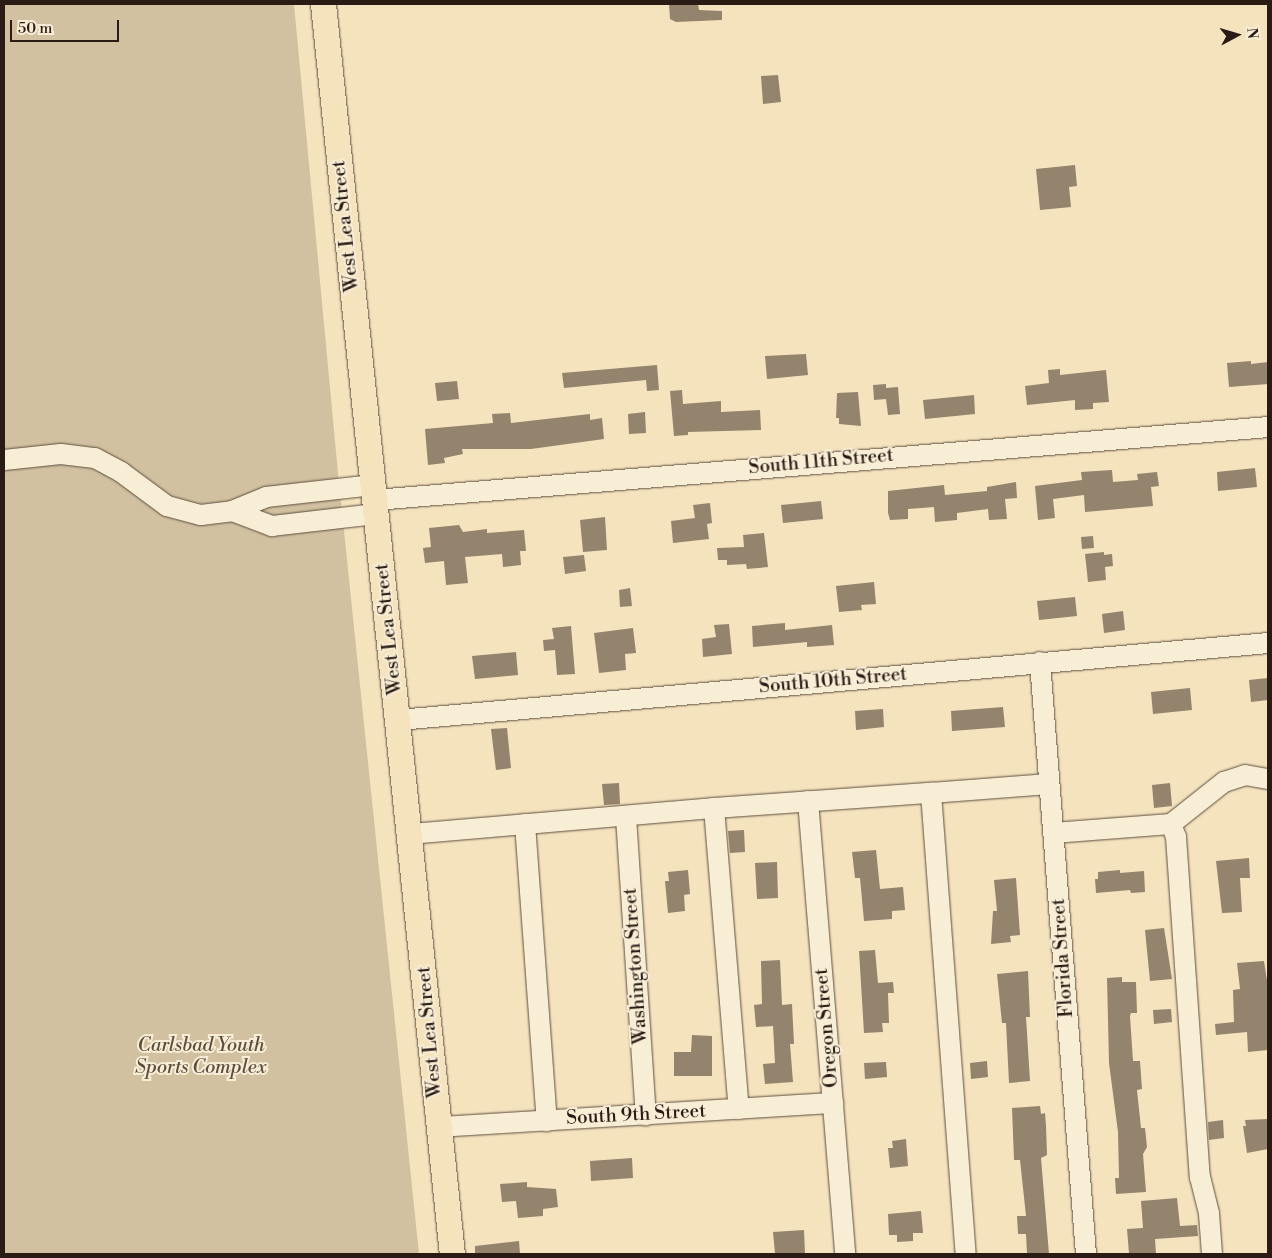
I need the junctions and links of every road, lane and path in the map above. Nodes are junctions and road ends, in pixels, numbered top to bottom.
1 (323, 4) edge
2 (1268, 427) edge
3 (4, 460) edge
4 (374, 500) junction
5 (232, 511) junction
6 (1268, 643) edge
7 (1040, 662) junction
8 (399, 720) junction
9 (1268, 779) edge
10 (1049, 784) junction
11 (931, 794) junction
12 (808, 801) junction
13 (714, 808) junction
14 (626, 818) junction
15 (525, 824) junction
16 (1171, 824) junction
17 (1053, 833) junction
18 (410, 834) junction
19 (833, 1102) junction
20 (739, 1110) junction
21 (646, 1115) junction
22 (547, 1121) junction
23 (439, 1127) junction
24 (452, 1254) edge
25 (845, 1254) edge
26 (966, 1254) edge
27 (1086, 1254) edge
28 (1212, 1254) edge

1 - 4 main road, West Lea Street
2 - 4 street, South 11th Street
3 - 5 street
4 - 5 street
4 - 5 street
4 - 8 main road, West Lea Street
6 - 7 street, South 10th Street
7 - 8 street, South 10th Street
7 - 10 street, Florida Street
8 - 18 main road, West Lea Street
9 - 16 street
10 - 11 street
10 - 17 street, Florida Street
11 - 12 street
11 - 26 street
12 - 13 street
12 - 19 street, Oregon Street
13 - 14 street
13 - 20 street
14 - 15 street
14 - 21 street, Washington Street
15 - 18 street
15 - 22 street
16 - 17 street
16 - 28 street
17 - 27 street, Florida Street
18 - 23 main road, West Lea Street
19 - 20 street, South 9th Street
19 - 25 street, Oregon Street
20 - 21 street, South 9th Street
21 - 22 street, South 9th Street
22 - 23 street, South 9th Street
23 - 24 main road, West Lea Street

